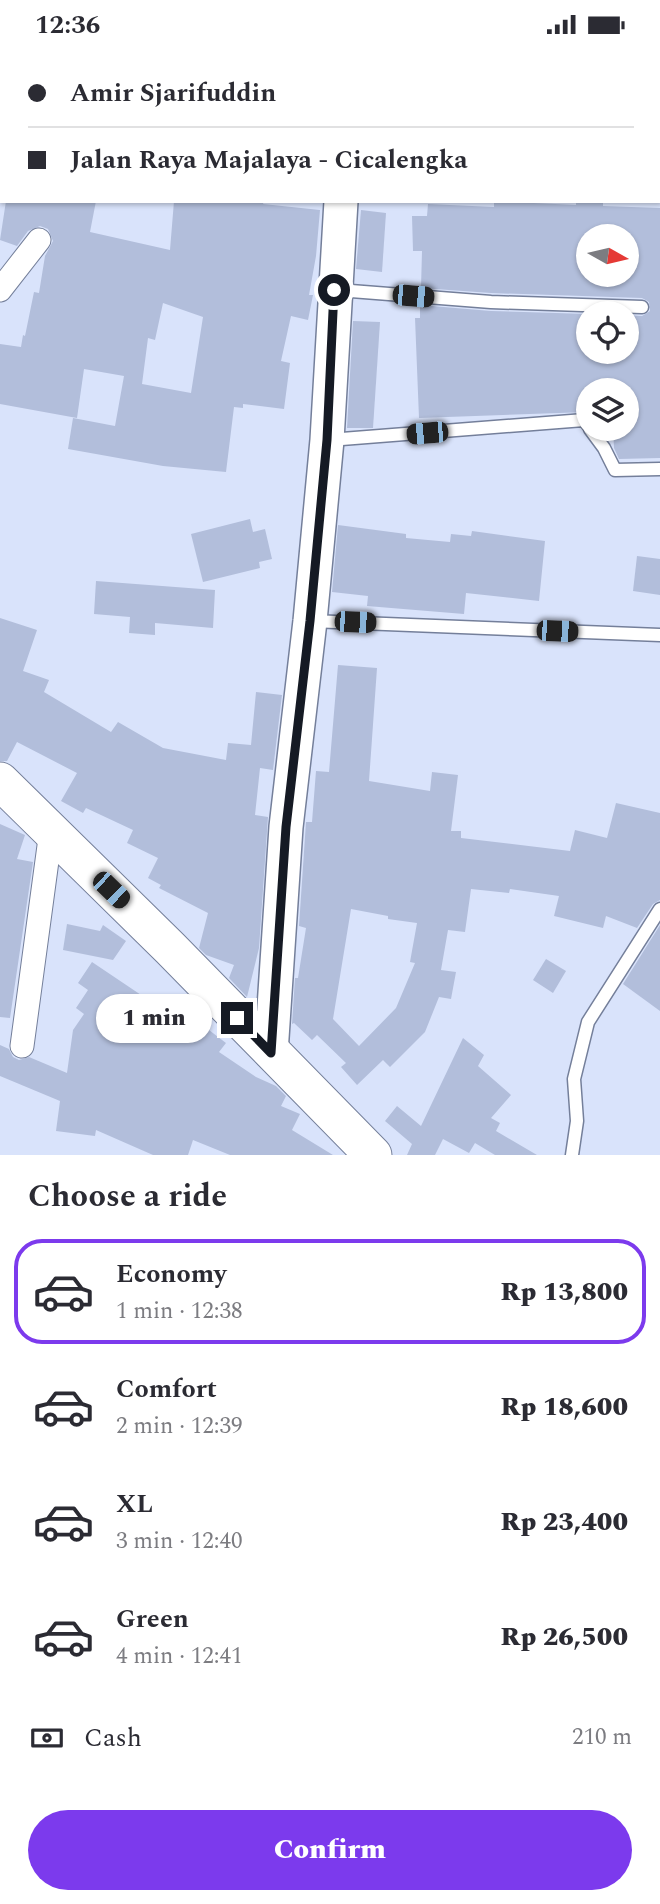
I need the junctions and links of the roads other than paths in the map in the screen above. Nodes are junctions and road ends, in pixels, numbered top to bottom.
1 (341, 203) edge
2 (39, 240) dead end
3 (0, 290) edge
4 (334, 290) junction
5 (642, 307) dead end
6 (576, 421) edge
7 (327, 440) junction
8 (599, 441) edge
9 (660, 469) edge
10 (310, 621) junction
11 (660, 635) edge
12 (0, 781) edge
13 (51, 831) junction
14 (660, 909) edge
15 (22, 1046) dead end
16 (271, 1053) junction
17 (373, 1155) edge
18 (572, 1155) edge

1 - 4 main road
2 - 3 street
4 - 5 lane
4 - 7 main road
6 - 7 lane
7 - 10 main road
8 - 9 lane
10 - 11 lane
10 - 16 main road
12 - 13 main road
13 - 15 street
13 - 16 main road
14 - 18 lane
16 - 17 main road

